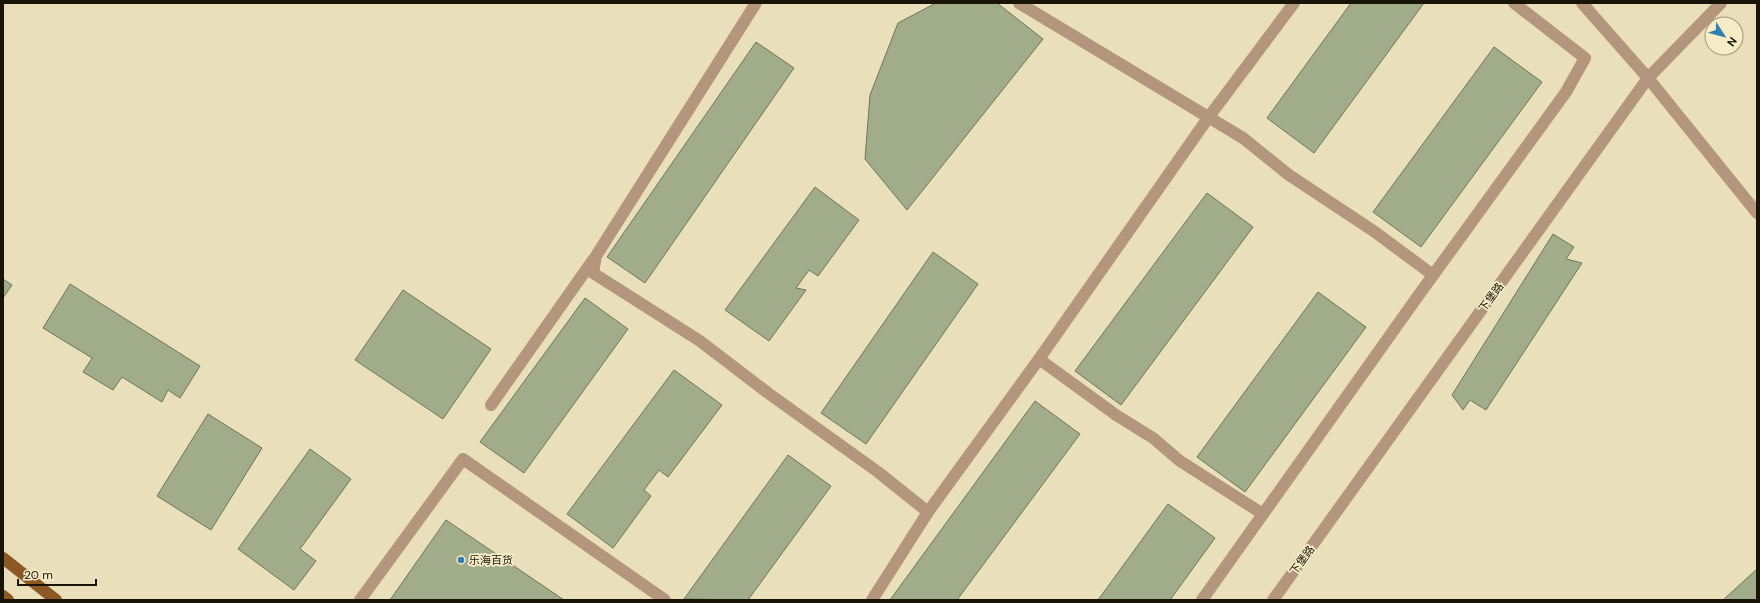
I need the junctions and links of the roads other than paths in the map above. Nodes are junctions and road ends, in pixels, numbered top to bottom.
1 (756, 3) edge
2 (1019, 3) edge
3 (1294, 3) edge
4 (1514, 3) edge
5 (1582, 3) edge
6 (1721, 3) edge
7 (1648, 78) junction
8 (1208, 118) junction
9 (1757, 212) edge
10 (596, 256) junction
11 (1433, 276) junction
12 (1039, 359) junction
13 (491, 405) dead end
14 (928, 512) junction
15 (1262, 514) junction
16 (3, 558) edge
17 (3, 596) edge
18 (8, 600) edge
19 (56, 600) edge
20 (360, 600) edge
21 (665, 600) edge
22 (872, 600) edge
23 (1202, 600) edge
24 (1273, 600) edge

1 - 10 street
2 - 8 street
3 - 8 street
4 - 11 street
5 - 7 street
6 - 7 street, 下堡路
7 - 9 street
7 - 24 street, 下堡路
8 - 11 street
8 - 12 street
10 - 13 street
10 - 14 street
11 - 15 street
12 - 14 street
12 - 15 street
14 - 22 street
15 - 23 street
16 - 19 main road
17 - 18 main road
20 - 21 street

